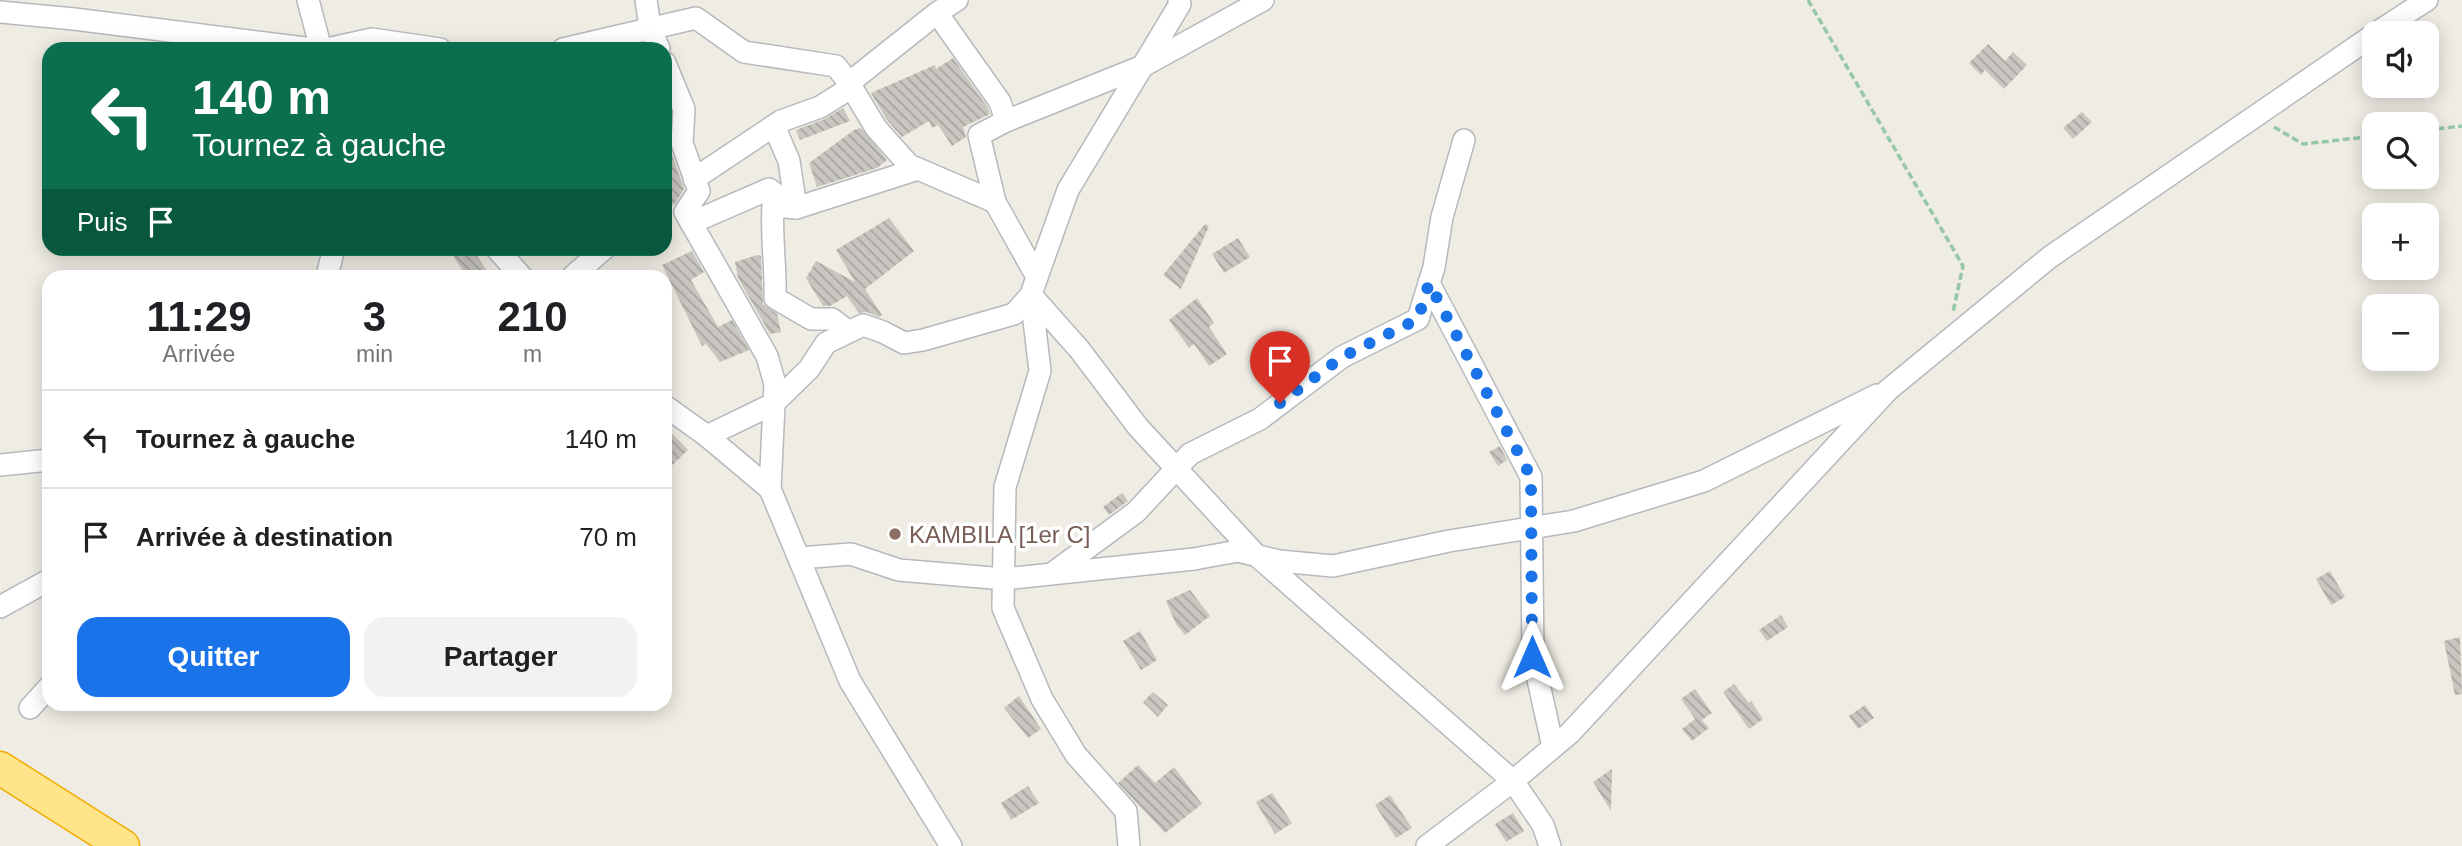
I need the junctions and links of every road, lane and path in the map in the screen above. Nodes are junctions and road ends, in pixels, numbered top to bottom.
1 (308, 0) edge
2 (646, 0) edge
3 (682, 0) edge
4 (957, 0) edge
5 (1179, 0) edge
6 (1263, 0) edge
7 (1808, 0) edge
8 (2427, 0) edge
9 (0, 12) edge
10 (936, 13) junction
11 (696, 18) junction
12 (2395, 21) edge
13 (650, 27) junction
14 (257, 42) edge
15 (319, 42) edge
16 (358, 42) edge
17 (392, 42) edge
18 (591, 42) edge
19 (656, 42) edge
20 (2362, 43) edge
21 (1143, 66) junction
22 (672, 80) edge
23 (851, 85) junction
24 (2255, 116) junction
25 (1006, 121) junction
26 (774, 126) junction
27 (2462, 126) edge
28 (2439, 129) edge
29 (2362, 137) edge
30 (1464, 140) dead end
31 (918, 169) junction
32 (694, 189) junction
33 (995, 202) junction
34 (672, 208) edge
35 (796, 208) junction
36 (691, 223) junction
37 (503, 256) edge
38 (596, 256) edge
39 (516, 270) edge
40 (580, 270) edge
41 (1429, 283) junction
42 (1034, 286) junction
43 (849, 332) junction
44 (1946, 342) junction
45 (1888, 390) junction
46 (773, 404) junction
47 (672, 411) edge
48 (707, 436) junction
49 (42, 461) edge
50 (0, 465) edge
51 (1177, 468) junction
52 (769, 489) junction
53 (1532, 528) junction
54 (1256, 555) junction
55 (799, 558) junction
56 (1051, 574) junction
57 (1004, 579) junction
58 (42, 584) edge
59 (0, 607) edge
60 (42, 695) edge
61 (30, 708) dead end
62 (1553, 747) junction
63 (0, 768) edge
64 (1513, 782) junction
65 (123, 846) edge
66 (951, 846) edge
67 (1129, 846) edge
68 (1427, 846) edge
69 (1550, 846) edge

1 - 15 street
2 - 13 street
3 - 11 street
4 - 10 street
5 - 21 street
6 - 21 street
7 - 44 path
8 - 12 street
9 - 14 street
10 - 23 street
10 - 25 street
11 - 13 street
11 - 23 street
13 - 18 street
13 - 19 street
16 - 17 street
20 - 24 street
21 - 25 street
21 - 42 street
22 - 32 street
23 - 26 street
23 - 31 street
24 - 29 path
24 - 44 street
25 - 33 street
26 - 32 street
26 - 35 street
27 - 28 path
30 - 41 street
31 - 33 street
31 - 35 street
32 - 34 street
32 - 36 street
33 - 42 street
35 - 36 street
35 - 43 street
36 - 46 street
37 - 39 street
38 - 40 street
41 - 51 street
41 - 53 street
42 - 43 street
42 - 51 street
42 - 57 street
43 - 46 street
44 - 45 street
45 - 53 street
45 - 62 street
46 - 48 street
46 - 52 street
47 - 48 street
48 - 52 street
49 - 50 street
51 - 54 street
51 - 56 street
52 - 55 street
53 - 54 street
53 - 62 street
54 - 56 street
54 - 64 street
55 - 57 street
55 - 66 street
56 - 57 street
57 - 67 street
58 - 59 street
60 - 61 street
62 - 64 street
63 - 65 highway
64 - 68 street
64 - 69 street

